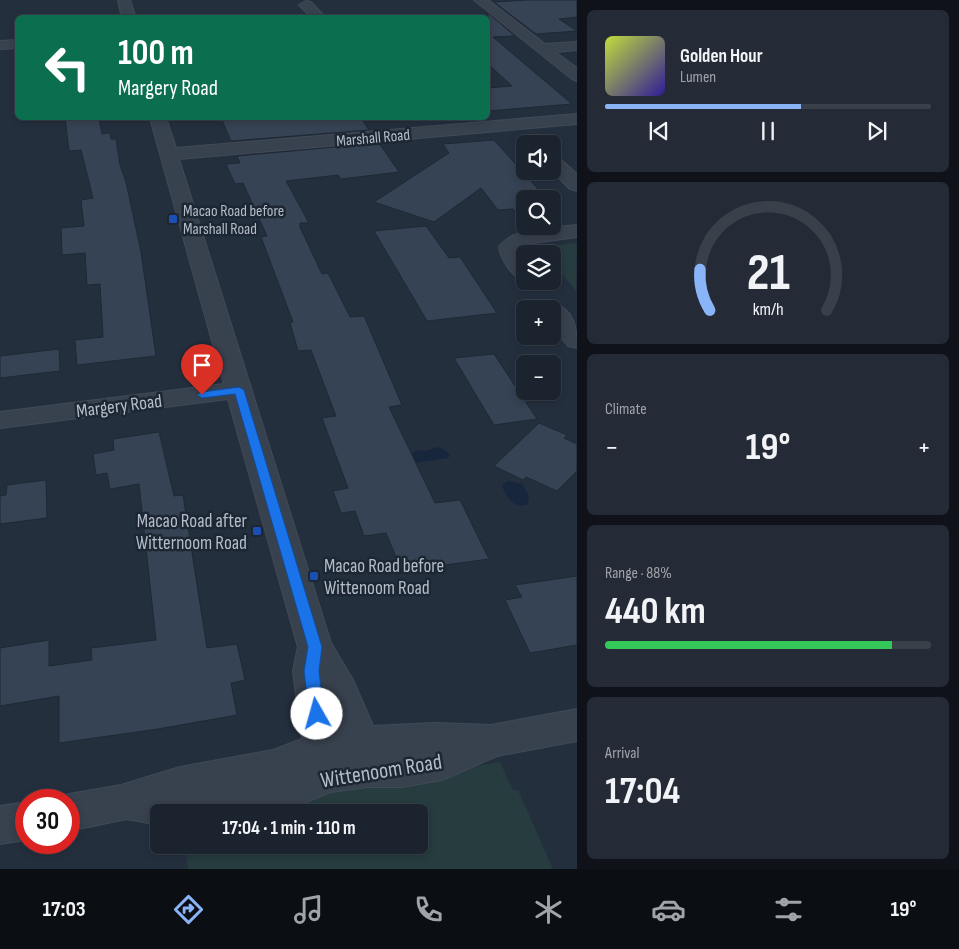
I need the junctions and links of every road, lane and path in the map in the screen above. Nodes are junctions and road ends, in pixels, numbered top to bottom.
1 (124, 0) edge
2 (480, 0) edge
3 (306, 5) dead end
4 (128, 15) edge
5 (317, 15) edge
6 (15, 44) edge
7 (0, 45) edge
8 (576, 46) edge
9 (543, 48) junction
10 (576, 76) edge
11 (576, 119) edge
12 (159, 120) edge
13 (404, 120) edge
14 (517, 125) junction
15 (414, 133) junction
16 (527, 135) edge
17 (169, 154) junction
18 (561, 170) edge
19 (576, 185) edge
20 (576, 231) edge
21 (539, 293) edge
22 (576, 341) edge
23 (239, 390) junction
24 (0, 420) edge
25 (315, 647) junction
26 (576, 725) edge
27 (365, 757) junction
28 (323, 762) junction
29 (80, 811) edge
30 (15, 823) edge
31 (0, 826) edge

1 - 4 street
2 - 9 street
3 - 5 street
6 - 7 street
8 - 9 street
9 - 10 street
11 - 14 street, Marshall Road
12 - 17 street
13 - 15 street
14 - 15 street, Marshall Road
14 - 16 street
15 - 17 street, Marshall Road
17 - 23 street
18 - 19 street
20 - 21 street
21 - 22 street
23 - 24 street, Margery Road
23 - 25 street
25 - 27 street
25 - 28 street
26 - 27 street, Wittenoom Road
27 - 28 street, Wittenoom Road
28 - 29 street, Wittenoom Road
30 - 31 street

